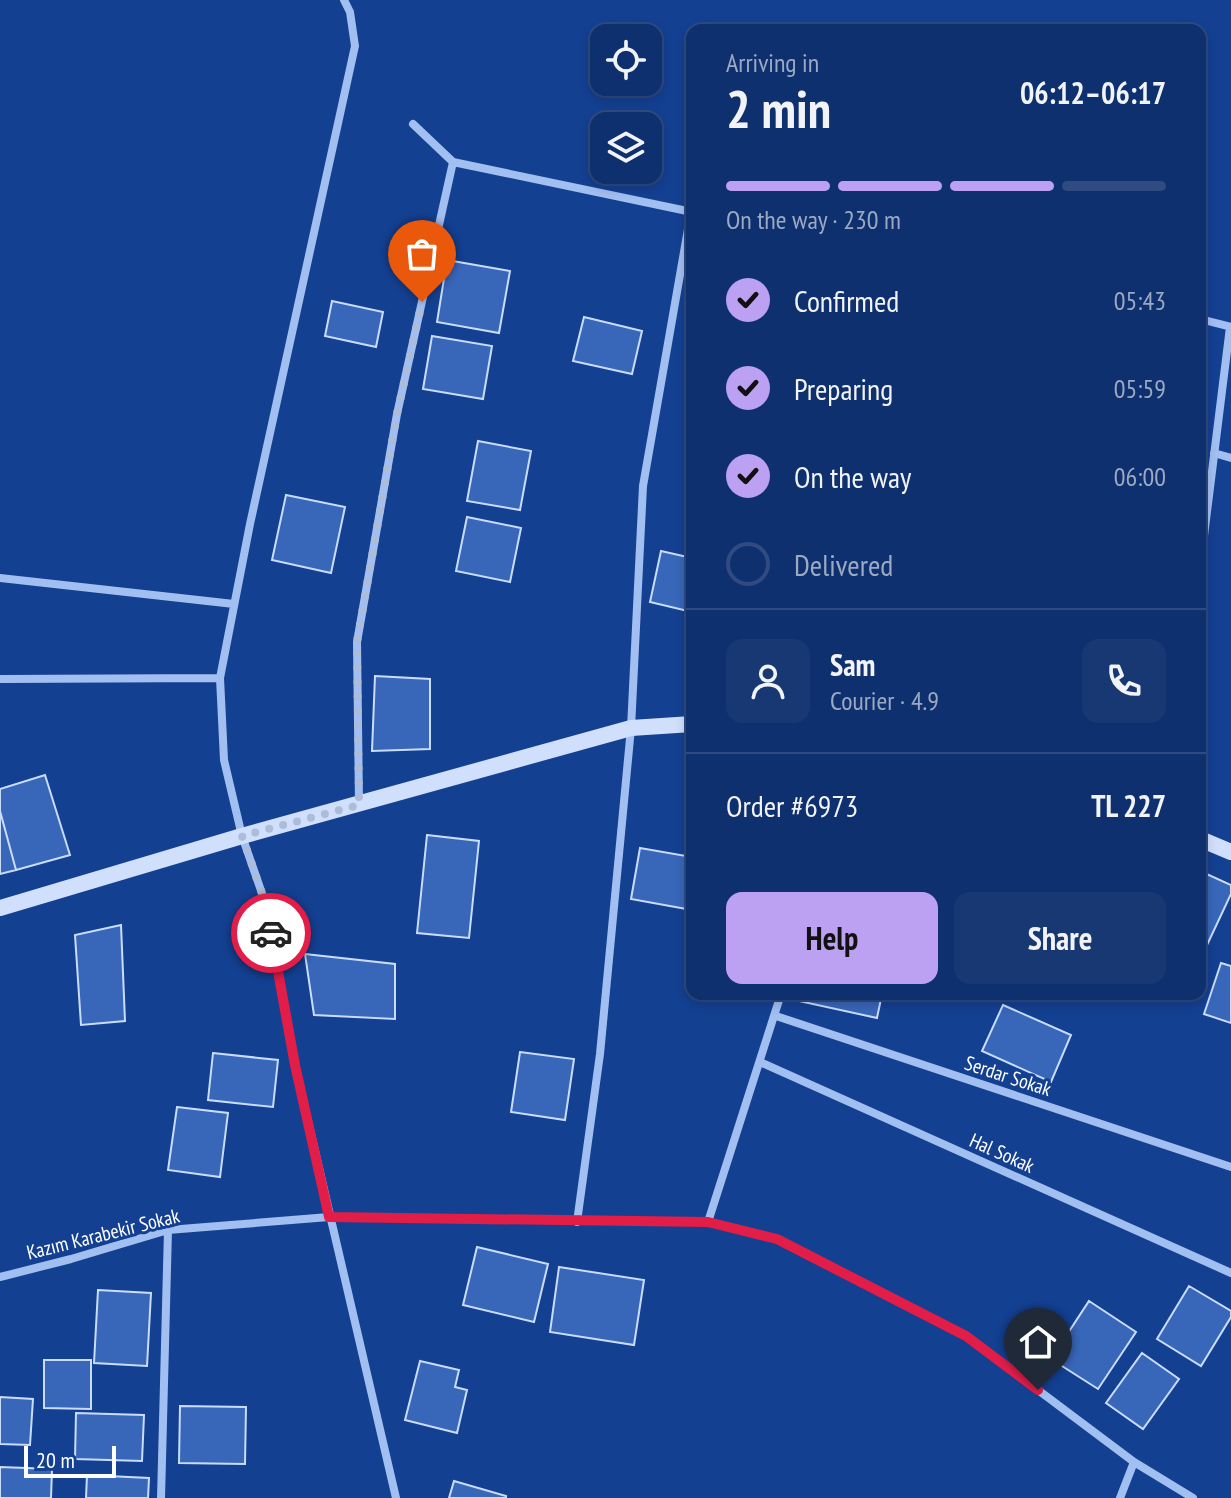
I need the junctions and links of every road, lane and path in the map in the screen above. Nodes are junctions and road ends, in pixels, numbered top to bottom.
1 (344, 0) edge
2 (413, 124) dead end
3 (453, 162) junction
4 (686, 211) edge
5 (686, 246) edge
6 (1206, 321) edge
7 (1231, 327) edge
8 (1214, 453) junction
9 (1231, 458) edge
10 (1206, 510) edge
11 (0, 578) edge
12 (234, 604) junction
13 (220, 678) junction
14 (0, 679) edge
15 (686, 724) edge
16 (631, 728) junction
17 (359, 805) junction
18 (242, 836) junction
19 (1206, 842) edge
20 (1231, 852) edge
21 (0, 908) edge
22 (780, 1000) edge
23 (776, 1016) junction
24 (760, 1062) junction
25 (1231, 1167) edge
26 (329, 1217) junction
27 (577, 1222) junction
28 (708, 1222) junction
29 (168, 1230) junction
30 (1231, 1273) edge
31 (0, 1277) edge
32 (1134, 1462) junction
33 (161, 1498) edge
34 (396, 1498) edge
35 (1120, 1498) edge
36 (1193, 1498) edge

1 - 12 street
2 - 3 street
3 - 4 street
3 - 17 street
5 - 16 street
6 - 7 street
7 - 8 street
8 - 9 street
8 - 10 street
11 - 12 street
12 - 13 street
13 - 14 street
13 - 18 street
15 - 16 main road
16 - 17 main road
16 - 27 street
17 - 18 main road
18 - 21 main road
18 - 26 street
19 - 20 main road
22 - 23 street
23 - 24 street
23 - 25 street, Serdar Sokak
24 - 28 street
24 - 30 street, Hal Sokak
26 - 27 street, Kazım Karabekir Sokak
26 - 29 street, Kazım Karabekir Sokak
26 - 34 street
27 - 28 street, Kazım Karabekir Sokak
28 - 32 street, Kazım Karabekir Sokak
29 - 31 street, Kazım Karabekir Sokak
29 - 33 street
32 - 35 street
32 - 36 street, Kazım Karabekir Sokak

